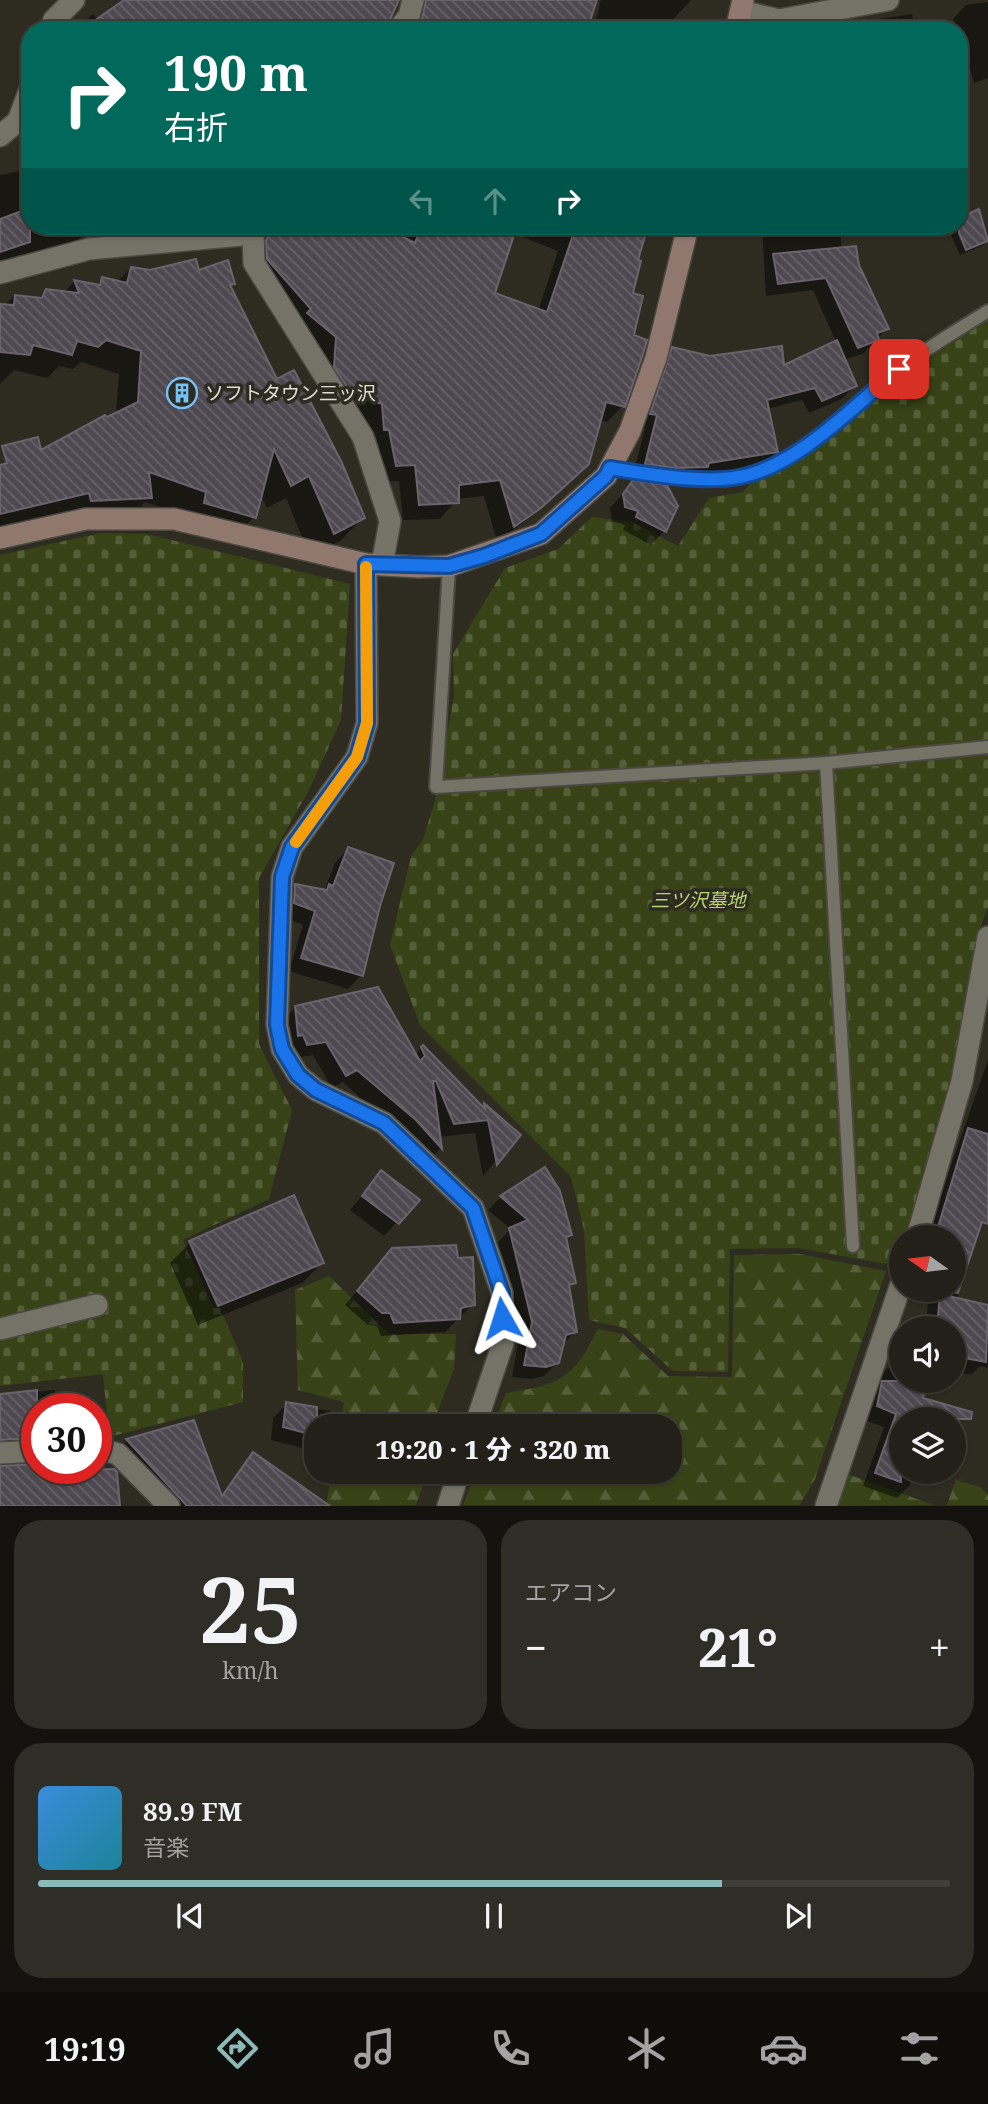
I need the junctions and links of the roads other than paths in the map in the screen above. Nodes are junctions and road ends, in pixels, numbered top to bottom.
1 (74, 0) edge
2 (412, 0) edge
3 (888, 0) edge
4 (740, 13) edge
5 (54, 21) edge
6 (405, 21) edge
7 (21, 113) edge
8 (0, 136) edge
9 (212, 235) edge
10 (256, 235) edge
11 (686, 235) edge
12 (0, 273) edge
13 (988, 311) edge
14 (610, 468) junction
15 (0, 538) edge
16 (374, 565) junction
17 (449, 566) junction
18 (988, 747) edge
19 (826, 763) junction
20 (988, 937) edge
21 (981, 1019) edge
22 (920, 1225) edge
23 (853, 1246) dead end
24 (895, 1302) edge
25 (97, 1305) dead end
26 (0, 1329) edge
27 (479, 1414) edge
28 (21, 1452) edge
29 (112, 1452) edge
30 (0, 1453) edge
31 (455, 1484) edge
32 (169, 1506) edge
33 (448, 1506) edge
34 (826, 1506) edge

1 - 5 street
2 - 6 street
3 - 4 street
7 - 8 street
9 - 12 street
10 - 16 street
11 - 14 street
13 - 14 lane
14 - 17 street
15 - 16 street
16 - 17 street
16 - 27 street
17 - 19 lane
18 - 19 lane
19 - 23 lane
20 - 21 street
21 - 22 street
24 - 34 street
25 - 26 street
28 - 30 street
29 - 32 street
31 - 33 street

